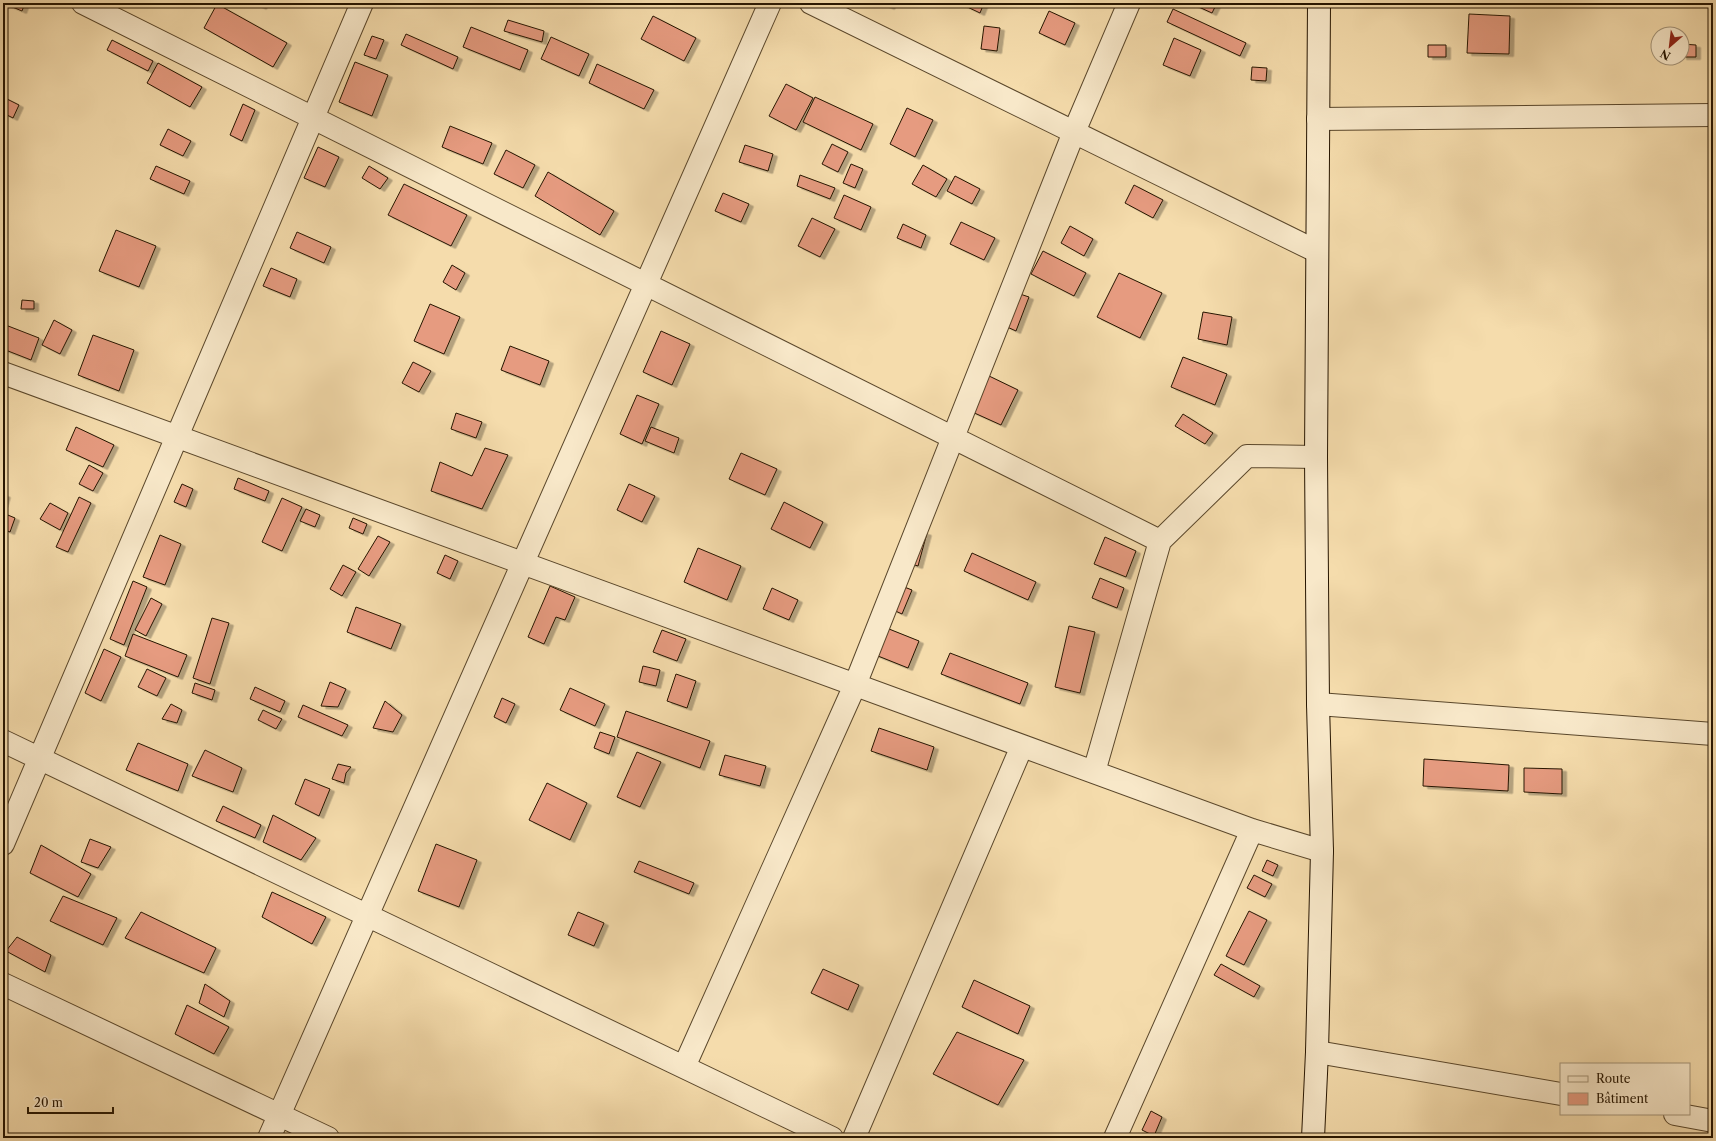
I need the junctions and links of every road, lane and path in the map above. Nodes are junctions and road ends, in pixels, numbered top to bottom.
1 (83, 3) edge
2 (362, 3) edge
3 (770, 3) edge
4 (811, 3) edge
5 (1129, 3) edge
6 (1318, 3) edge
7 (1713, 115) edge
8 (312, 118) junction
9 (1318, 119) junction
10 (1074, 132) junction
11 (1316, 251) junction
12 (646, 284) junction
13 (3, 373) edge
14 (178, 437) junction
15 (953, 437) junction
16 (1316, 456) junction
17 (1160, 541) junction
18 (523, 564) junction
19 (855, 685) junction
20 (1318, 704) junction
21 (1713, 734) edge
22 (3, 741) edge
23 (1022, 746) junction
24 (40, 758) junction
25 (1094, 772) junction
26 (1252, 830) junction
27 (3, 844) edge
28 (1322, 851) junction
29 (367, 916) junction
30 (3, 984) edge
31 (1317, 1052) junction
32 (684, 1067) junction
33 (1560, 1094) edge
34 (279, 1115) junction
35 (1680, 1115) edge
36 (1713, 1121) edge
37 (269, 1138) edge
38 (328, 1138) edge
39 (832, 1138) edge
40 (854, 1138) edge
41 (1115, 1138) edge
42 (1314, 1138) edge

1 - 8 street
2 - 8 street
3 - 12 street
4 - 10 street
5 - 10 street
6 - 9 street
7 - 9 street
8 - 12 street
8 - 14 street
9 - 11 street
10 - 11 street
10 - 15 street
11 - 16 street
12 - 15 street
12 - 18 street
13 - 14 street
14 - 18 street
14 - 24 street
15 - 17 street
15 - 19 street
16 - 17 street
16 - 20 street
17 - 25 street
18 - 19 street
18 - 29 street
19 - 23 street
19 - 32 street
20 - 21 street
20 - 28 street
22 - 24 street
23 - 25 street
23 - 40 street
24 - 27 street
24 - 29 street
25 - 26 street
26 - 28 street
26 - 41 street
28 - 31 street
29 - 32 street
29 - 34 street
30 - 34 street
31 - 33 street
31 - 42 street
32 - 39 street
34 - 37 street
34 - 38 street
35 - 36 street

